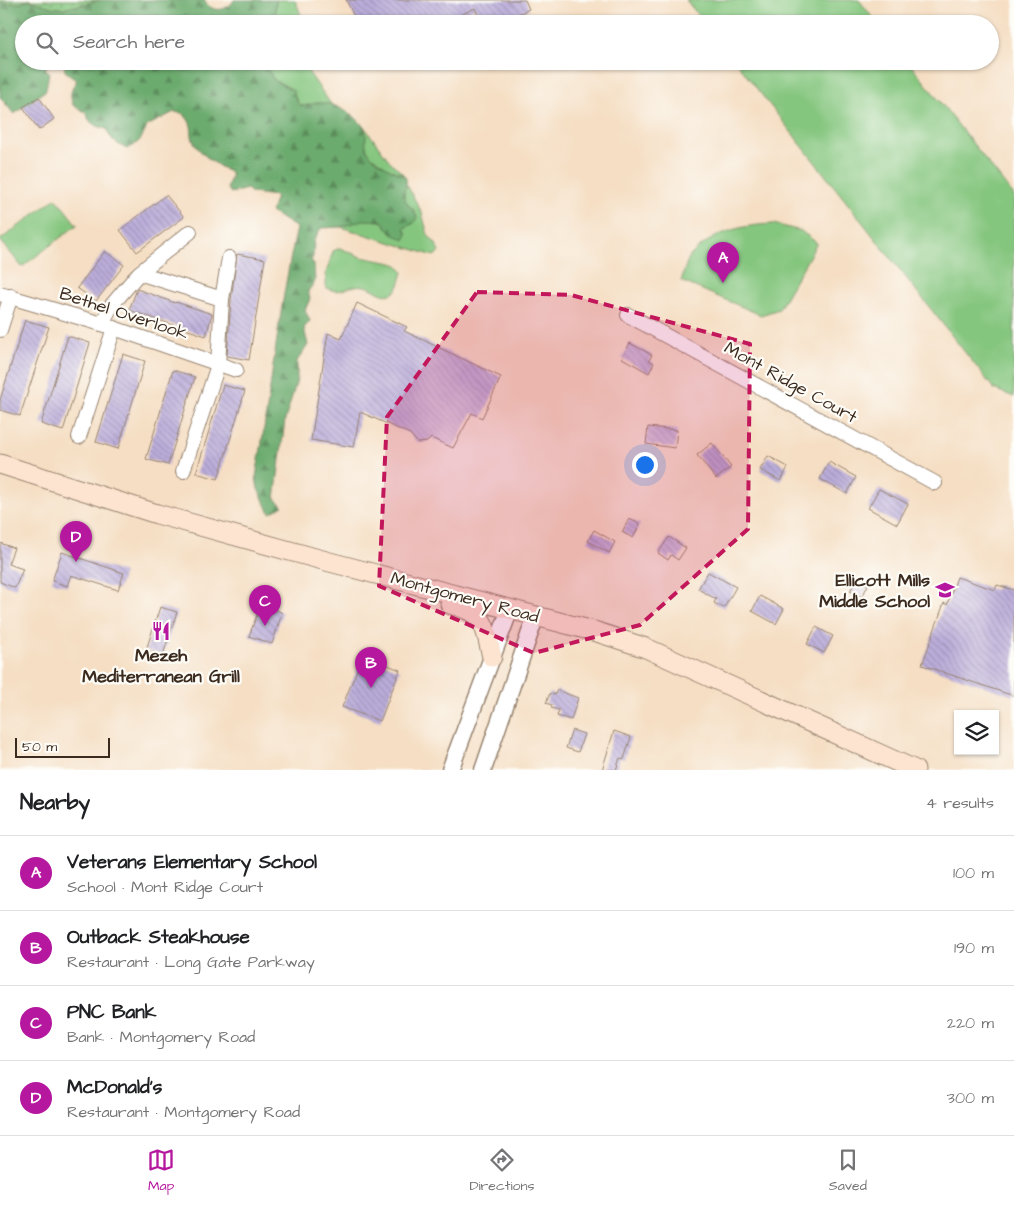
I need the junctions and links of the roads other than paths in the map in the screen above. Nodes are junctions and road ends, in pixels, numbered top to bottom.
1 (190, 232) dead end
2 (229, 258) dead end
3 (139, 273) junction
4 (5, 295) edge
5 (222, 299) junction
6 (628, 314) dead end
7 (108, 326) junction
8 (0, 330) edge
9 (218, 365) junction
10 (236, 370) dead end
11 (79, 437) dead end
12 (0, 464) edge
13 (183, 471) dead end
14 (935, 483) dead end
15 (326, 561) junction
16 (510, 609) junction
17 (536, 615) junction
18 (492, 657) junction
19 (450, 770) edge
20 (483, 770) edge
21 (914, 770) edge

1 - 3 street
2 - 5 street
3 - 5 street
3 - 7 street
4 - 7 street, Bethel Overlook
4 - 8 street
5 - 9 street
6 - 14 street, Mont Ridge Court
7 - 9 street, Bethel Overlook
7 - 11 street
9 - 10 street, Bethel Overlook
9 - 13 street
12 - 15 main road, Montgomery Road
15 - 16 main road, Montgomery Road
15 - 18 main road
16 - 17 main road, Montgomery Road
16 - 18 street
17 - 20 street
17 - 21 main road, Montgomery Road
18 - 19 street

